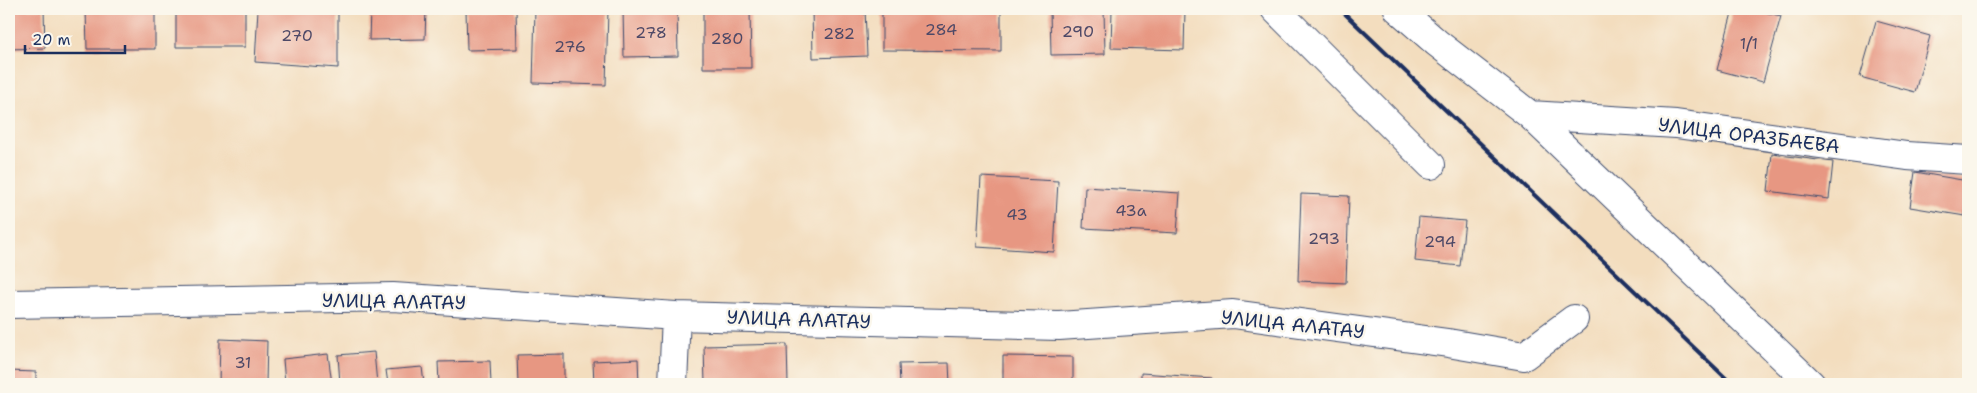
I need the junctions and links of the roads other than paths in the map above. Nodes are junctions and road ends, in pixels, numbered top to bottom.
1 (1275, 9) edge
2 (1398, 9) edge
3 (1530, 115) junction
4 (1968, 160) edge
5 (1431, 165) dead end
6 (9, 304) edge
7 (676, 316) junction
8 (1574, 319) dead end
9 (673, 384) edge
10 (1811, 384) edge

1 - 5 street
2 - 3 street
3 - 4 street, УЛИЦА ОРАЗБАЕВА
3 - 10 street
6 - 7 street, УЛИЦА АЛАТАУ
7 - 8 street, УЛИЦА АЛАТАУ
7 - 9 street

